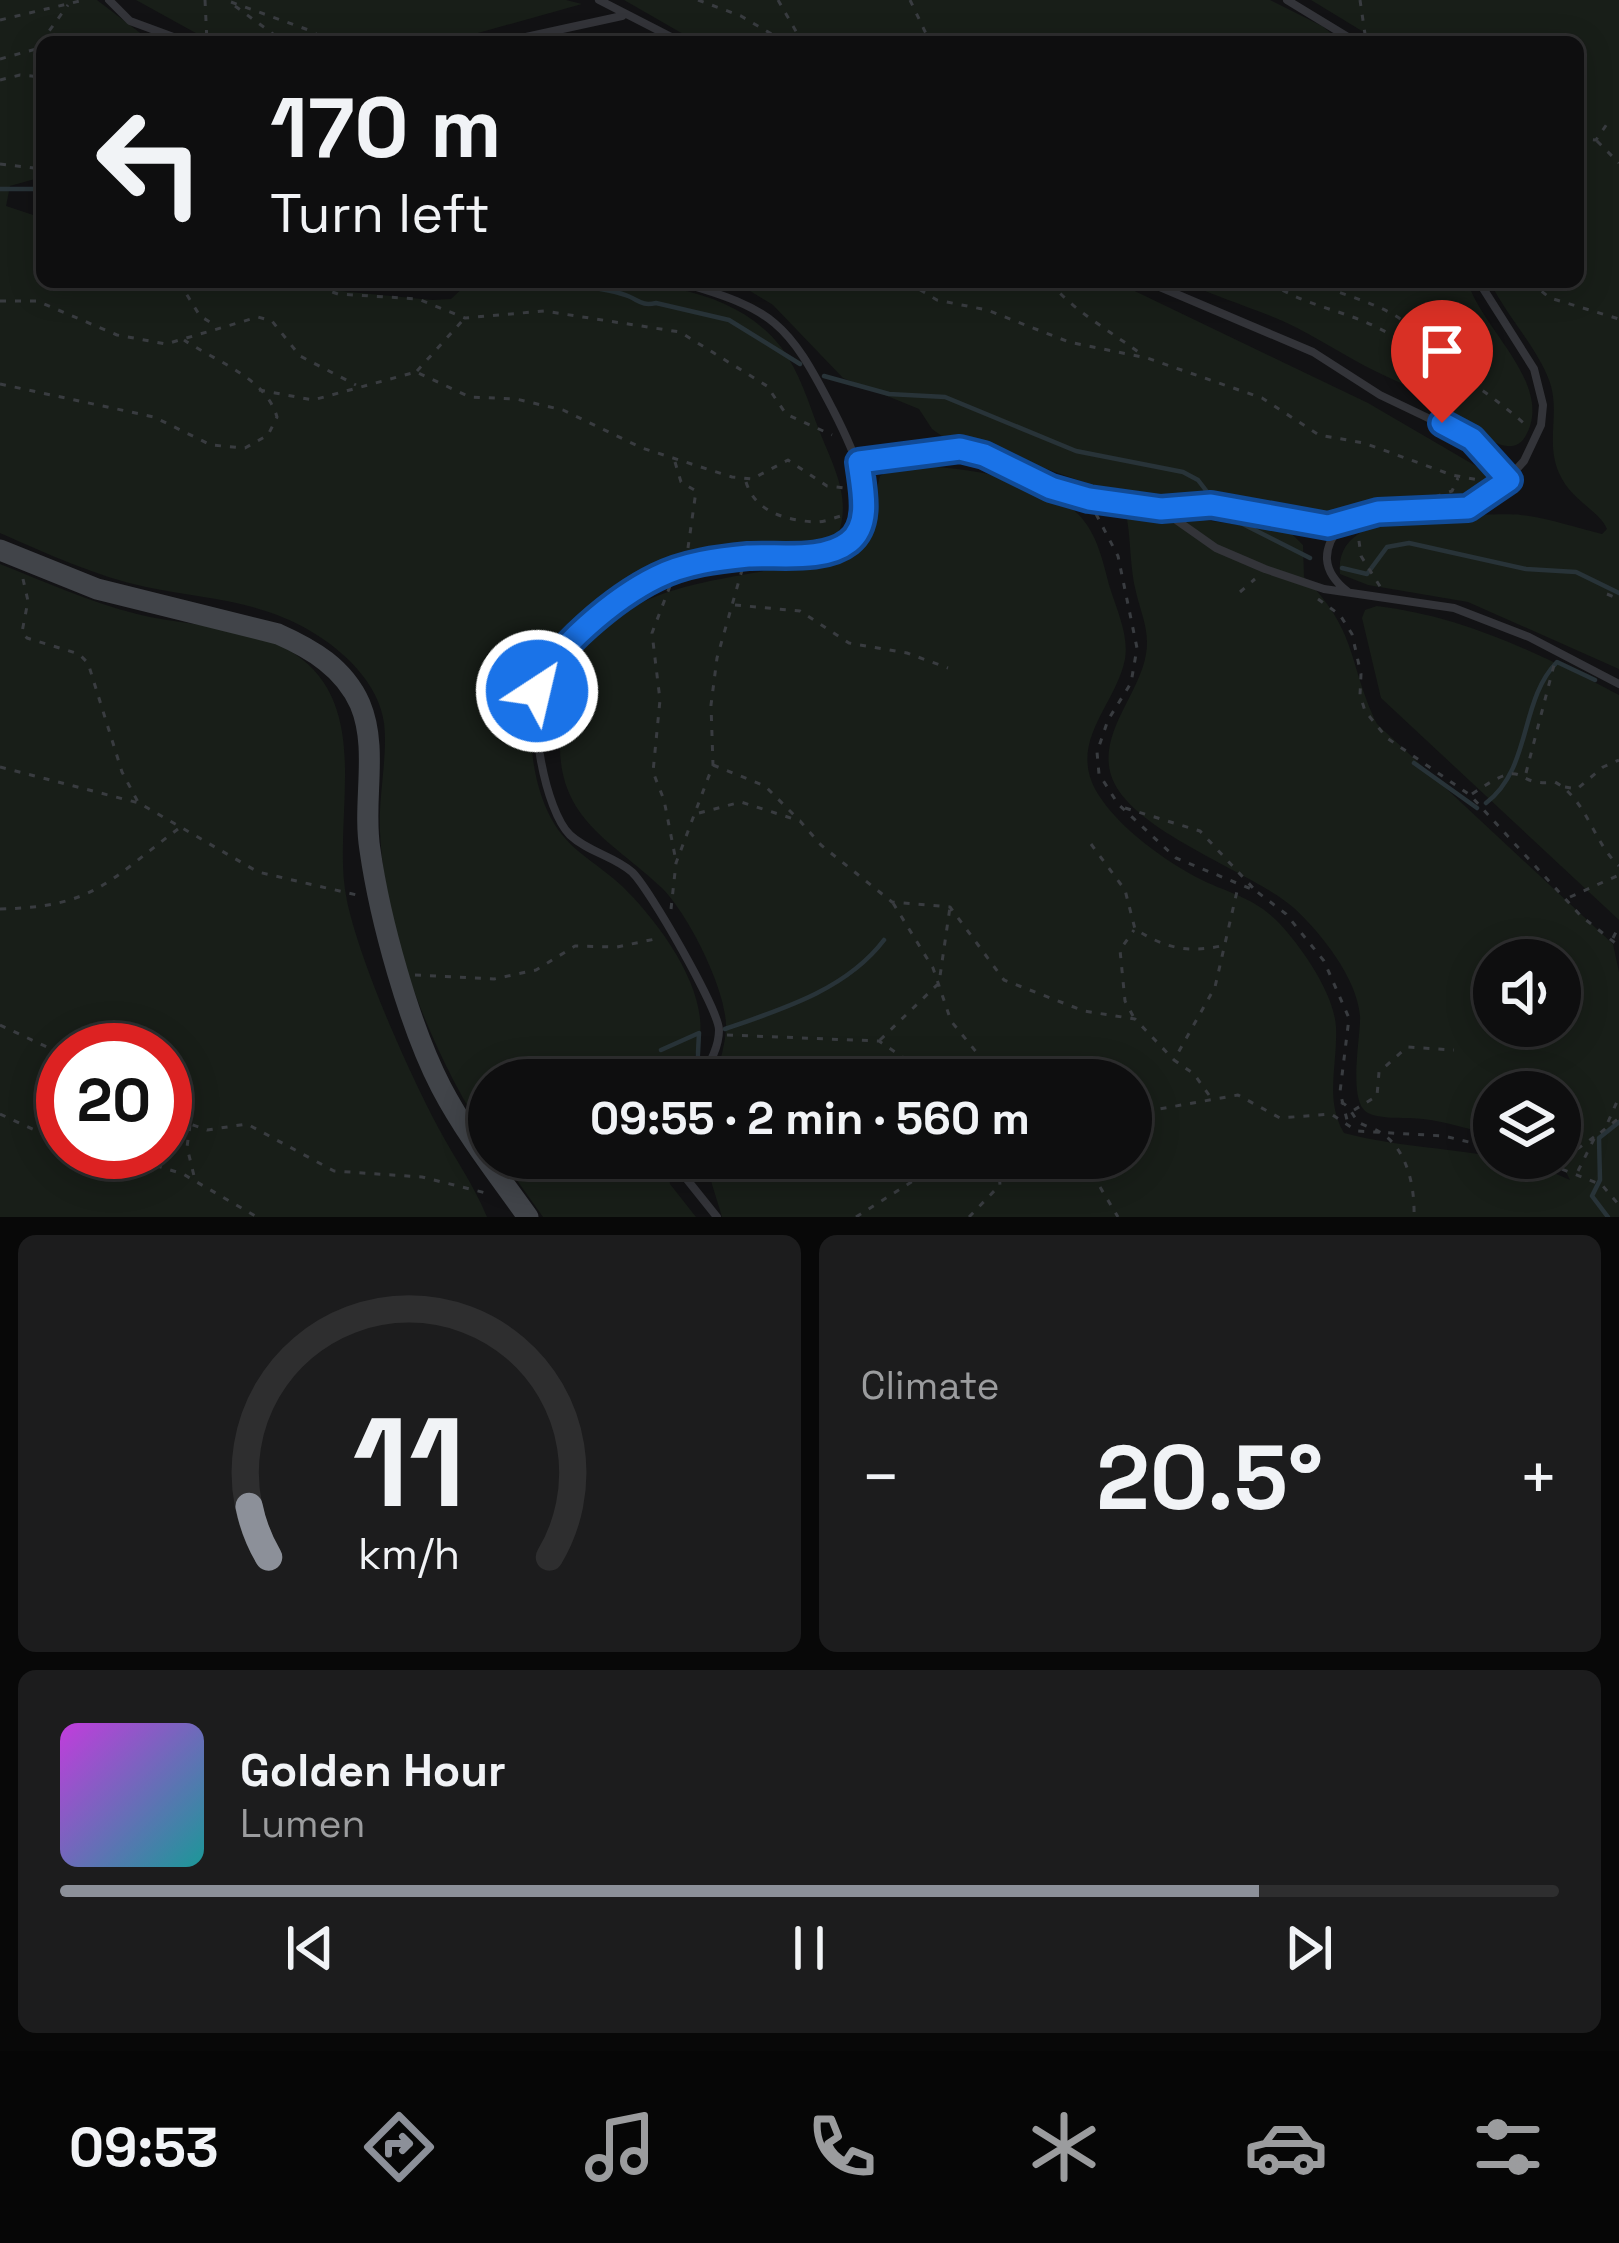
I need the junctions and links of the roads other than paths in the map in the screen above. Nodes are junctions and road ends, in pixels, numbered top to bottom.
1 (109, 0) edge
2 (599, 0) edge
3 (1287, 0) edge
4 (622, 16) junction
5 (171, 36) edge
6 (530, 36) edge
7 (667, 36) edge
8 (1346, 36) edge
9 (696, 288) edge
10 (1162, 288) edge
11 (1483, 288) edge
12 (859, 462) junction
13 (1506, 484) junction
14 (1161, 509) junction
15 (1343, 523) junction
16 (9, 553) edge
17 (1350, 593) junction
18 (1619, 684) edge
19 (709, 1059) edge
20 (687, 1179) edge
21 (523, 1209) edge
22 (717, 1217) edge

1 - 5 lane
2 - 4 lane
3 - 8 lane
4 - 6 lane
4 - 7 lane
9 - 12 lane
10 - 13 lane
11 - 13 lane
12 - 14 lane
12 - 19 lane
13 - 15 lane
14 - 15 lane
14 - 17 lane
15 - 17 lane
16 - 21 street
17 - 18 lane
20 - 22 lane

